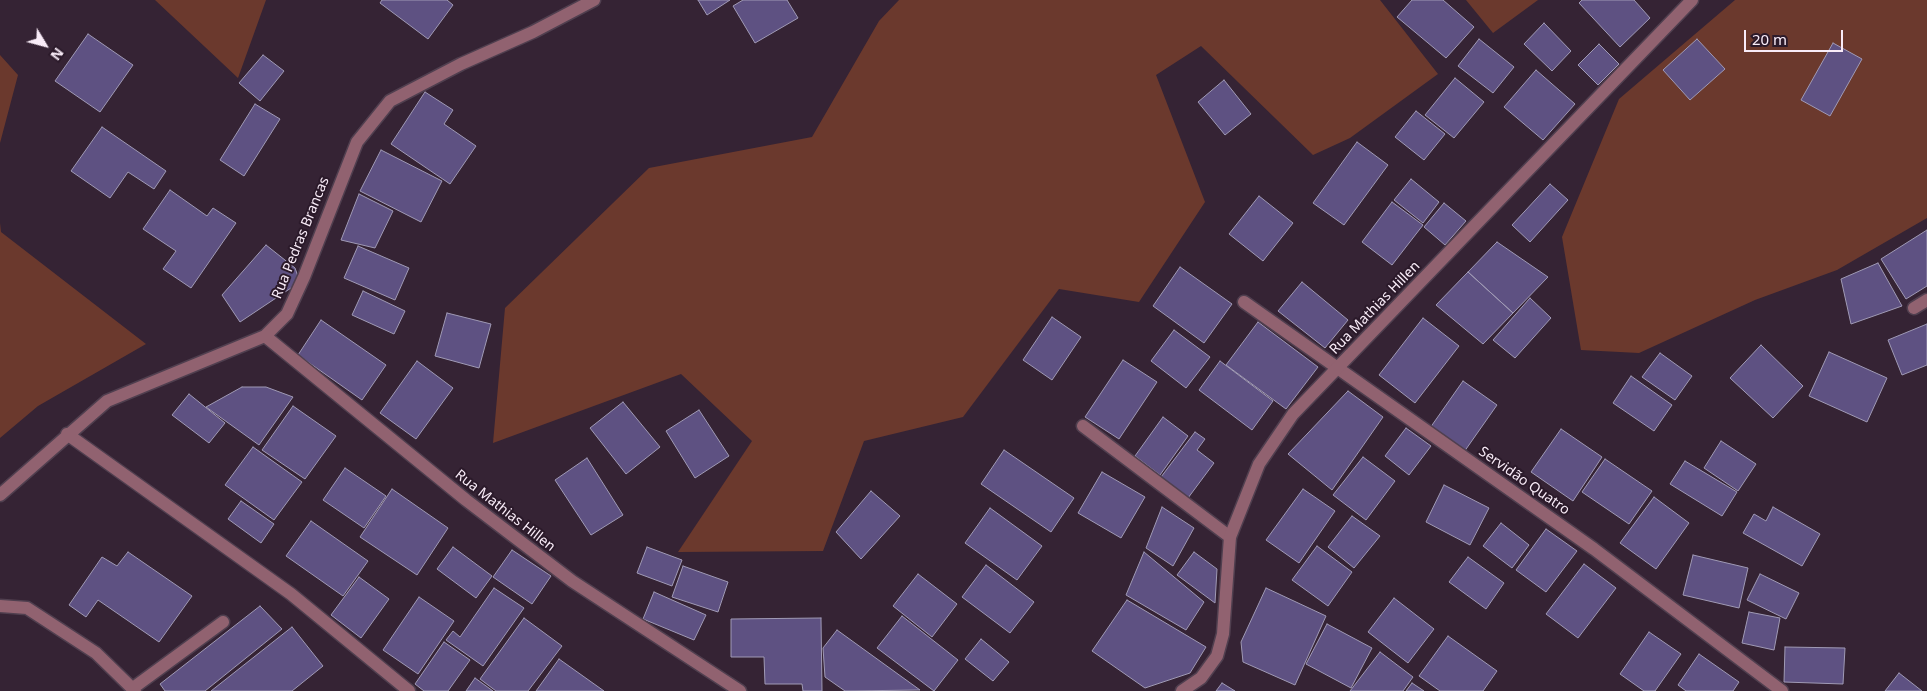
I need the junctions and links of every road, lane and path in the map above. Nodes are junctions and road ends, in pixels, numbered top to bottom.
1 (594, 0) edge
2 (1692, 0) edge
3 (1927, 300) edge
4 (1244, 302) dead end
5 (1914, 308) dead end
6 (265, 336) junction
7 (1337, 369) junction
8 (1083, 426) dead end
9 (67, 434) junction
10 (0, 495) edge
11 (1230, 537) junction
12 (0, 606) edge
13 (222, 622) dead end
14 (134, 689) edge
15 (408, 691) edge
16 (740, 691) edge
17 (1182, 691) edge
18 (1782, 691) edge

1 - 6 street, Rua Pedras Brancas
2 - 7 street, Rua Mathias Hillen
3 - 5 street
4 - 7 street, Servidão Quatro
6 - 9 street, Rua Pedras Brancas
6 - 16 street, Rua Mathias Hillen
7 - 11 street, Rua Mathias Hillen
7 - 18 street, Servidão Quatro
8 - 11 street
9 - 10 street, Rua Pedras Brancas
9 - 15 street
11 - 17 street, Rua Mathias Hillen
12 - 14 street
13 - 14 street

